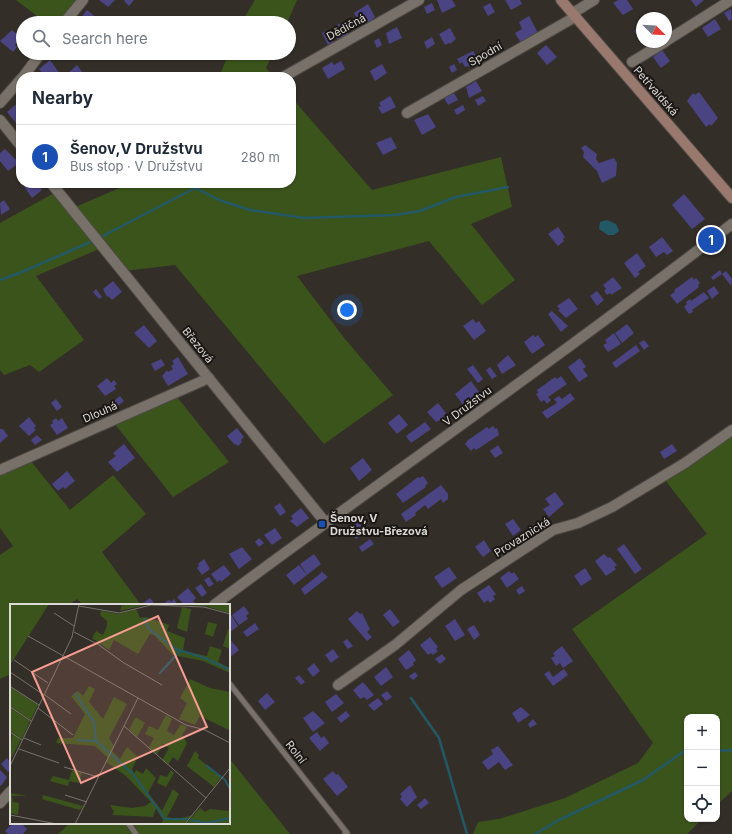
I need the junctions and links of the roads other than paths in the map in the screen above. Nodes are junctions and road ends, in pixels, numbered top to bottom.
1 (83, 0) edge
2 (419, 0) edge
3 (561, 0) edge
4 (594, 0) edge
5 (731, 0) edge
6 (574, 15) junction
7 (70, 16) edge
8 (672, 38) edge
9 (655, 48) edge
10 (36, 60) edge
11 (632, 62) dead end
12 (27, 72) edge
13 (292, 72) edge
14 (16, 85) edge
15 (0, 103) edge
16 (407, 113) dead end
17 (0, 120) edge
18 (16, 140) edge
19 (55, 188) edge
20 (732, 198) edge
21 (732, 224) edge
22 (209, 378) junction
23 (732, 430) edge
24 (0, 470) edge
25 (325, 522) junction
26 (215, 604) edge
27 (230, 684) edge
28 (338, 685) dead end
29 (10, 792) edge
30 (0, 803) edge
31 (129, 824) edge
32 (136, 834) edge
33 (345, 834) edge

1 - 7 street
2 - 13 street, Dědičná
3 - 6 main road, Petřvaldská
4 - 6 street, Spodní
5 - 8 street
6 - 16 street, Spodní
6 - 20 main road, Petřvaldská
9 - 11 street
10 - 12 street
14 - 15 street
17 - 18 street
19 - 22 street, Březová
21 - 25 street, V Družstvu
22 - 24 street, Dlouhá
22 - 25 street, Březová
23 - 28 street, Provaznická
25 - 26 street, V Družstvu
27 - 33 lane, Rolní
29 - 30 street
31 - 32 lane

